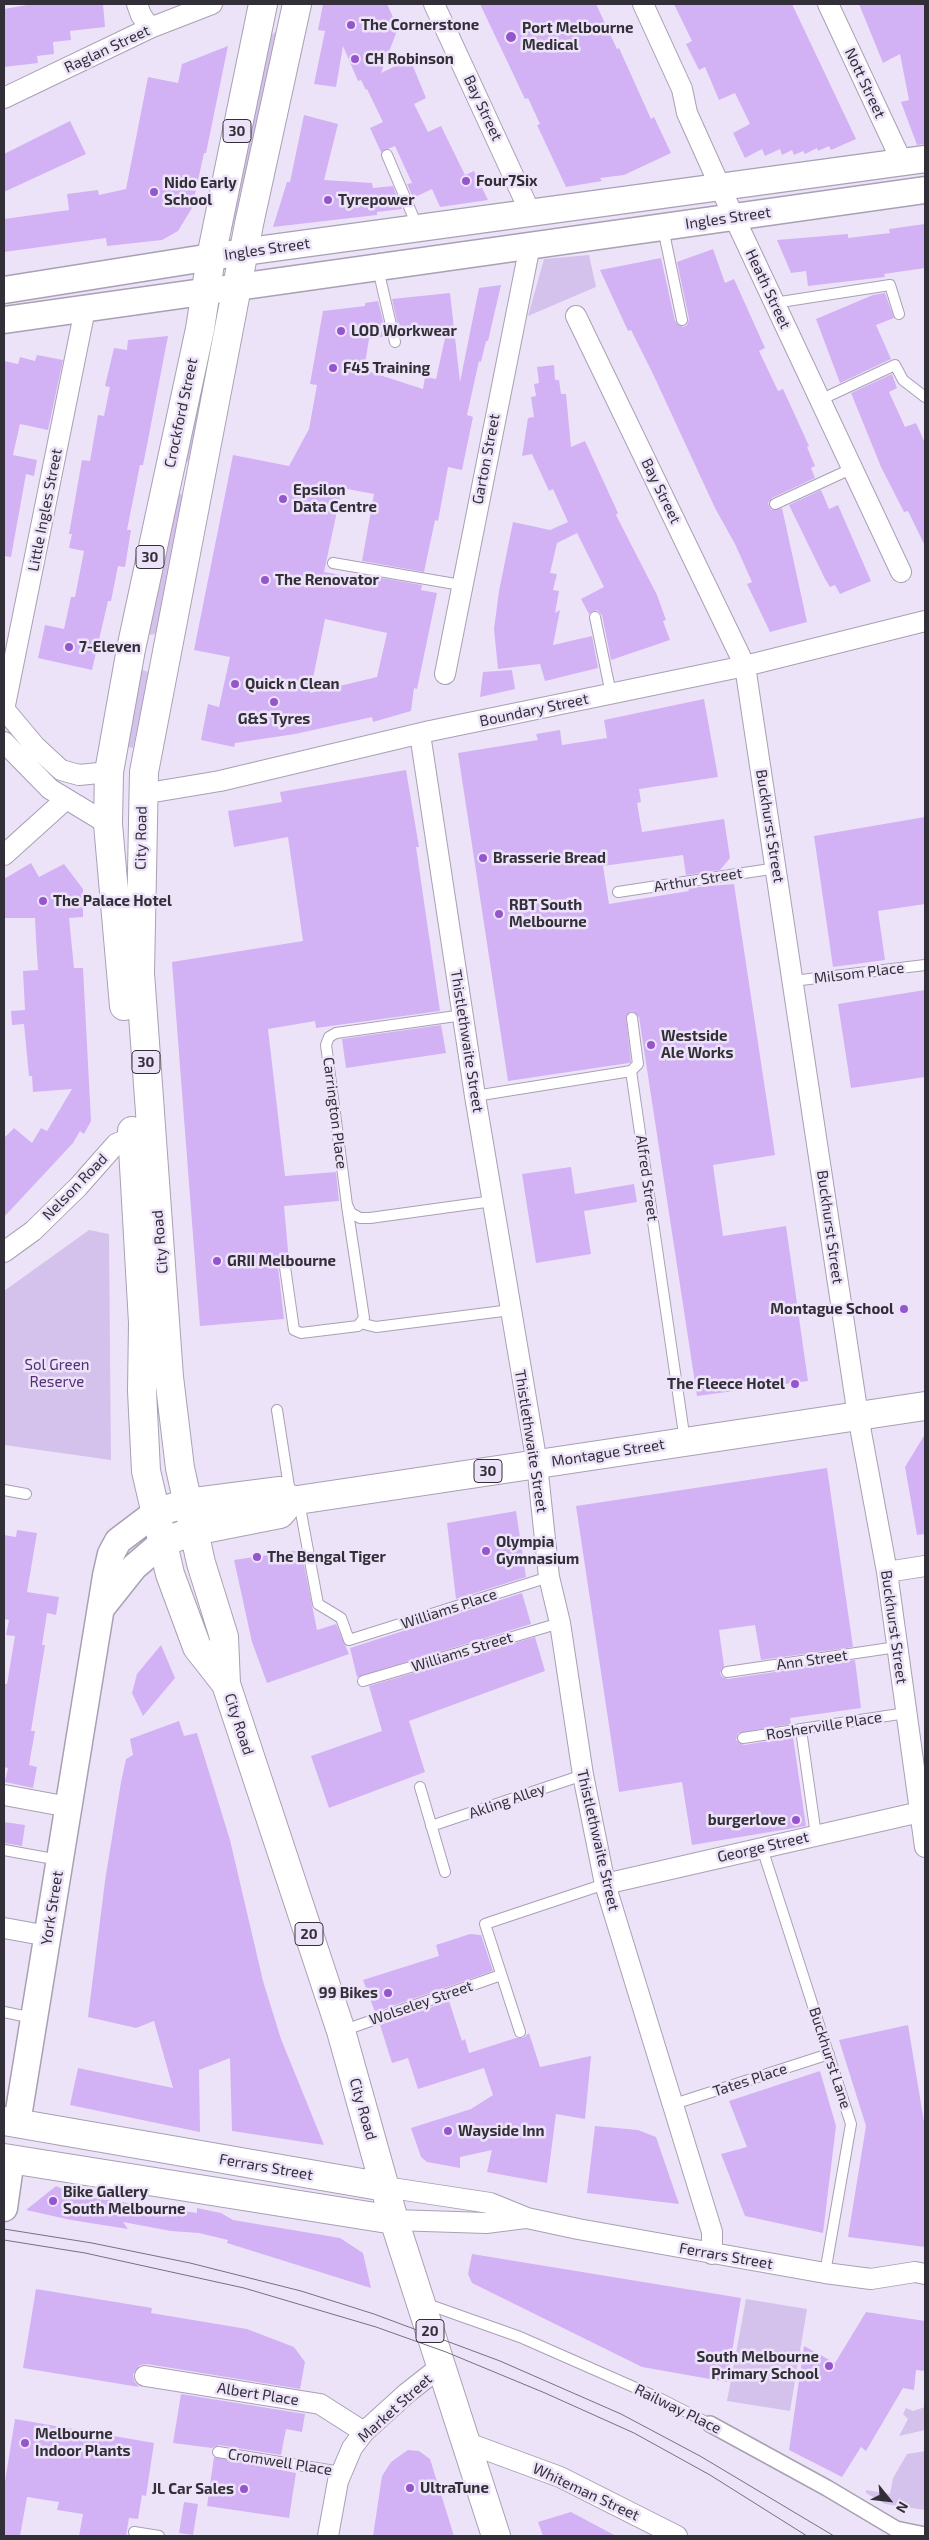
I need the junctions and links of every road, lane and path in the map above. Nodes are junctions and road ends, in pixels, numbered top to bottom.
1 (137, 4) edge
2 (212, 4) edge
3 (263, 4) edge
4 (296, 4) edge
5 (434, 4) edge
6 (643, 4) edge
7 (828, 4) edge
8 (150, 28) junction
9 (4, 98) edge
10 (387, 155) dead end
11 (914, 161) edge
12 (722, 188) junction
13 (925, 190) edge
14 (531, 214) junction
15 (734, 217) junction
16 (663, 227) junction
17 (418, 229) junction
18 (530, 245) junction
19 (243, 252) junction
20 (211, 257) junction
21 (378, 268) junction
22 (236, 288) junction
23 (4, 290) edge
24 (206, 293) junction
25 (774, 303) junction
26 (85, 309) junction
27 (899, 314) dead end
28 (576, 316) dead end
29 (4, 320) edge
30 (682, 320) dead end
31 (395, 342) dead end
32 (925, 397) edge
33 (820, 400) junction
34 (853, 468) junction
35 (168, 472) junction
36 (199, 480) junction
37 (775, 504) dead end
38 (332, 563) dead end
39 (901, 572) dead end
40 (461, 585) junction
41 (595, 618) dead end
42 (925, 621) edge
43 (131, 649) junction
44 (165, 655) junction
45 (745, 666) junction
46 (444, 674) dead end
47 (611, 694) junction
48 (4, 709) edge
49 (420, 734) junction
50 (4, 742) edge
51 (109, 772) junction
52 (142, 794) junction
53 (65, 800) junction
54 (108, 824) junction
55 (4, 855) edge
56 (777, 868) junction
57 (618, 892) dead end
58 (925, 965) edge
59 (793, 982) junction
60 (463, 1016) junction
61 (632, 1018) dead end
62 (631, 1071) junction
63 (475, 1096) junction
64 (142, 1132) junction
65 (492, 1201) junction
66 (347, 1205) junction
67 (4, 1252) edge
68 (285, 1267) dead end
69 (511, 1310) junction
70 (360, 1323) junction
71 (925, 1406) edge
72 (277, 1410) dead end
73 (858, 1416) junction
74 (685, 1442) junction
75 (537, 1464) junction
76 (4, 1490) edge
77 (26, 1494) dead end
78 (295, 1500) junction
79 (187, 1503) junction
80 (155, 1513) junction
81 (194, 1531) junction
82 (162, 1543) junction
83 (925, 1566) edge
84 (887, 1572) junction
85 (549, 1577) junction
86 (102, 1608) junction
87 (560, 1623) junction
88 (897, 1647) junction
89 (727, 1672) dead end
90 (363, 1681) dead end
91 (226, 1684) junction
92 (906, 1713) junction
93 (801, 1730) junction
94 (742, 1738) dead end
95 (583, 1775) junction
96 (420, 1787) dead end
97 (4, 1795) edge
98 (69, 1807) junction
99 (920, 1812) junction
100 (431, 1826) junction
101 (816, 1834) junction
102 (925, 1847) edge
103 (762, 1848) junction
104 (4, 1850) edge
105 (60, 1860) junction
106 (445, 1872) dead end
107 (605, 1884) junction
108 (4, 1928) edge
109 (48, 1936) junction
110 (502, 1975) junction
111 (4, 2012) edge
112 (34, 2018) junction
113 (341, 2031) junction
114 (520, 2032) dead end
115 (829, 2054) junction
116 (671, 2105) junction
117 (10, 2122) edge
118 (8, 2158) edge
119 (385, 2187) junction
120 (4, 2208) edge
121 (527, 2218) junction
122 (394, 2220) junction
123 (712, 2254) junction
124 (825, 2273) junction
125 (925, 2274) edge
126 (421, 2302) junction
127 (440, 2367) junction
128 (145, 2376) dead end
129 (710, 2424) joint
130 (364, 2432) junction
131 (465, 2442) junction
132 (218, 2452) dead end
133 (341, 2472) junction
134 (134, 2532) dead end
135 (925, 2535) edge
136 (159, 2536) edge
137 (328, 2536) edge
138 (496, 2536) edge
139 (677, 2536) edge

1 - 8 street
2 - 8 street, Raglan Street
3 - 20 main road, Crockford Street / 30
4 - 19 main road, Crockford Street / 30
5 - 14 street, Bay Street
6 - 12 street, Heath Street
7 - 11 street, Nott Street
8 - 9 street, Raglan Street
10 - 17 lane
11 - 12 street, Ingles Street
12 - 14 street, Ingles Street
12 - 15 street, Heath Street
13 - 15 street, Ingles Street
14 - 17 street, Ingles Street
14 - 18 street
15 - 16 street, Ingles Street
15 - 25 street, Heath Street
16 - 18 street, Ingles Street
16 - 30 lane
17 - 19 street, Ingles Street
18 - 21 street, Ingles Street
18 - 40 street, Garton Street
19 - 20 street, Ingles Street
19 - 22 main road, Crockford Street / 30
20 - 23 street, Ingles Street
20 - 24 main road, Crockford Street / 30
21 - 22 street, Ingles Street
21 - 31 lane
22 - 24 street, Ingles Street
22 - 36 main road, Crockford Street / 30
24 - 26 street, Ingles Street
24 - 35 main road, Crockford Street / 30
25 - 27 lane
25 - 33 street, Heath Street
26 - 29 street, Ingles Street
26 - 48 street, Little Ingles Street
28 - 45 street, Bay Street
32 - 33 lane
33 - 34 street, Heath Street
34 - 37 lane
34 - 39 street, Heath Street
35 - 36 main road
35 - 43 main road, Crockford Street / 30
36 - 44 main road, Crockford Street / 30
38 - 40 lane
40 - 46 street, Garton Street
41 - 47 lane
42 - 45 street, Boundary Street
43 - 44 main road
43 - 51 main road, Crockford Street / 30
44 - 52 main road, Crockford Street / 30
45 - 47 street, Boundary Street
45 - 56 street, Buckhurst Street
47 - 49 street, Boundary Street
48 - 51 street
49 - 52 street, Boundary Street
49 - 60 street, Thistlethwaite Street
50 - 53 street
51 - 52 main road
51 - 54 main road, Crockford Street / 30
52 - 64 main road, City Road / 30
53 - 54 street
53 - 55 street
54 - 64 main road, City Road / 30
56 - 57 lane, Arthur Street
56 - 59 street, Buckhurst Street
58 - 59 lane, Milsom Place
59 - 73 street, Buckhurst Street
60 - 63 street, Thistlethwaite Street
60 - 66 lane, Carrington Place
61 - 62 lane
62 - 63 lane
62 - 74 lane, Alfred Street
63 - 65 street, Thistlethwaite Street
64 - 67 street, Nelson Road
64 - 79 main road, City Road / 30
64 - 80 main road, City Road / 30
65 - 66 lane
65 - 69 street, Thistlethwaite Street
66 - 70 lane, Carrington Place
68 - 70 lane
69 - 70 lane
69 - 75 street, Thistlethwaite Street
71 - 73 main road, Montague Street / 30
72 - 78 lane
73 - 74 main road, Montague Street / 30
73 - 84 street, Buckhurst Street
74 - 75 main road, Montague Street / 30
75 - 78 main road, Montague Street / 30
75 - 85 street, Thistlethwaite Street
76 - 77 lane
78 - 79 main road
78 - 81 main road, Montague Street / 30
78 - 85 lane, Williams Place
79 - 80 main road
79 - 81 main road, City Road
80 - 82 main road, City Road / 20
80 - 86 street, York Street
81 - 82 main road, Montague Street / 30
81 - 91 main road, City Road / 20
82 - 86 street, York Street
82 - 91 main road, City Road / 20
83 - 84 street
84 - 88 street, Buckhurst Street
85 - 87 street, Thistlethwaite Street
86 - 98 street, York Street
87 - 90 lane, Williams Street
87 - 95 street, Thistlethwaite Street
88 - 89 lane, Ann Street
88 - 92 street, Buckhurst Street
91 - 113 main road, City Road / 20
92 - 93 lane, Rosherville Place
92 - 99 street, Buckhurst Street
93 - 94 lane, Rosherville Place
93 - 101 lane
95 - 100 lane, Akling Alley
95 - 107 street, Thistlethwaite Street
96 - 100 lane
97 - 98 street
98 - 105 street, York Street
99 - 101 street, George Street
99 - 102 street, Buckhurst Street
100 - 106 lane
101 - 103 street, George Street
103 - 107 street, George Street
103 - 115 lane, Buckhurst Lane
104 - 105 lane
105 - 109 street, York Street
107 - 110 lane
107 - 116 street, Thistlethwaite Street
108 - 109 street
109 - 112 street, York Street
110 - 113 lane, Wolseley Street
110 - 114 lane
111 - 112 lane
112 - 117 street, York Street
113 - 119 main road, City Road / 20
115 - 116 lane, Tates Place
115 - 124 lane, Buckhurst Lane
116 - 123 street, Thistlethwaite Street
117 - 118 main road, York Street
117 - 119 main road, Ferrars Street
118 - 120 street, York Street
118 - 122 main road, Ferrars Street
119 - 121 street, Ferrars Street
119 - 122 main road, City Road / 20
121 - 122 street, Ferrars Street
121 - 123 street, Ferrars Street
122 - 126 main road, City Road / 20
123 - 124 street, Ferrars Street
124 - 125 street, Ferrars Street
126 - 127 main road, City Road / 20
126 - 129 lane, Railway Place
127 - 130 street, Market Street
127 - 131 main road, City Road / 20
128 - 130 street, Albert Place
129 - 135 street, Railway Place
130 - 133 street, Market Street
131 - 138 main road, City Road / 20
131 - 139 street, Whiteman Street
132 - 133 lane, Cromwell Place
133 - 137 street, Market Street
134 - 136 lane

